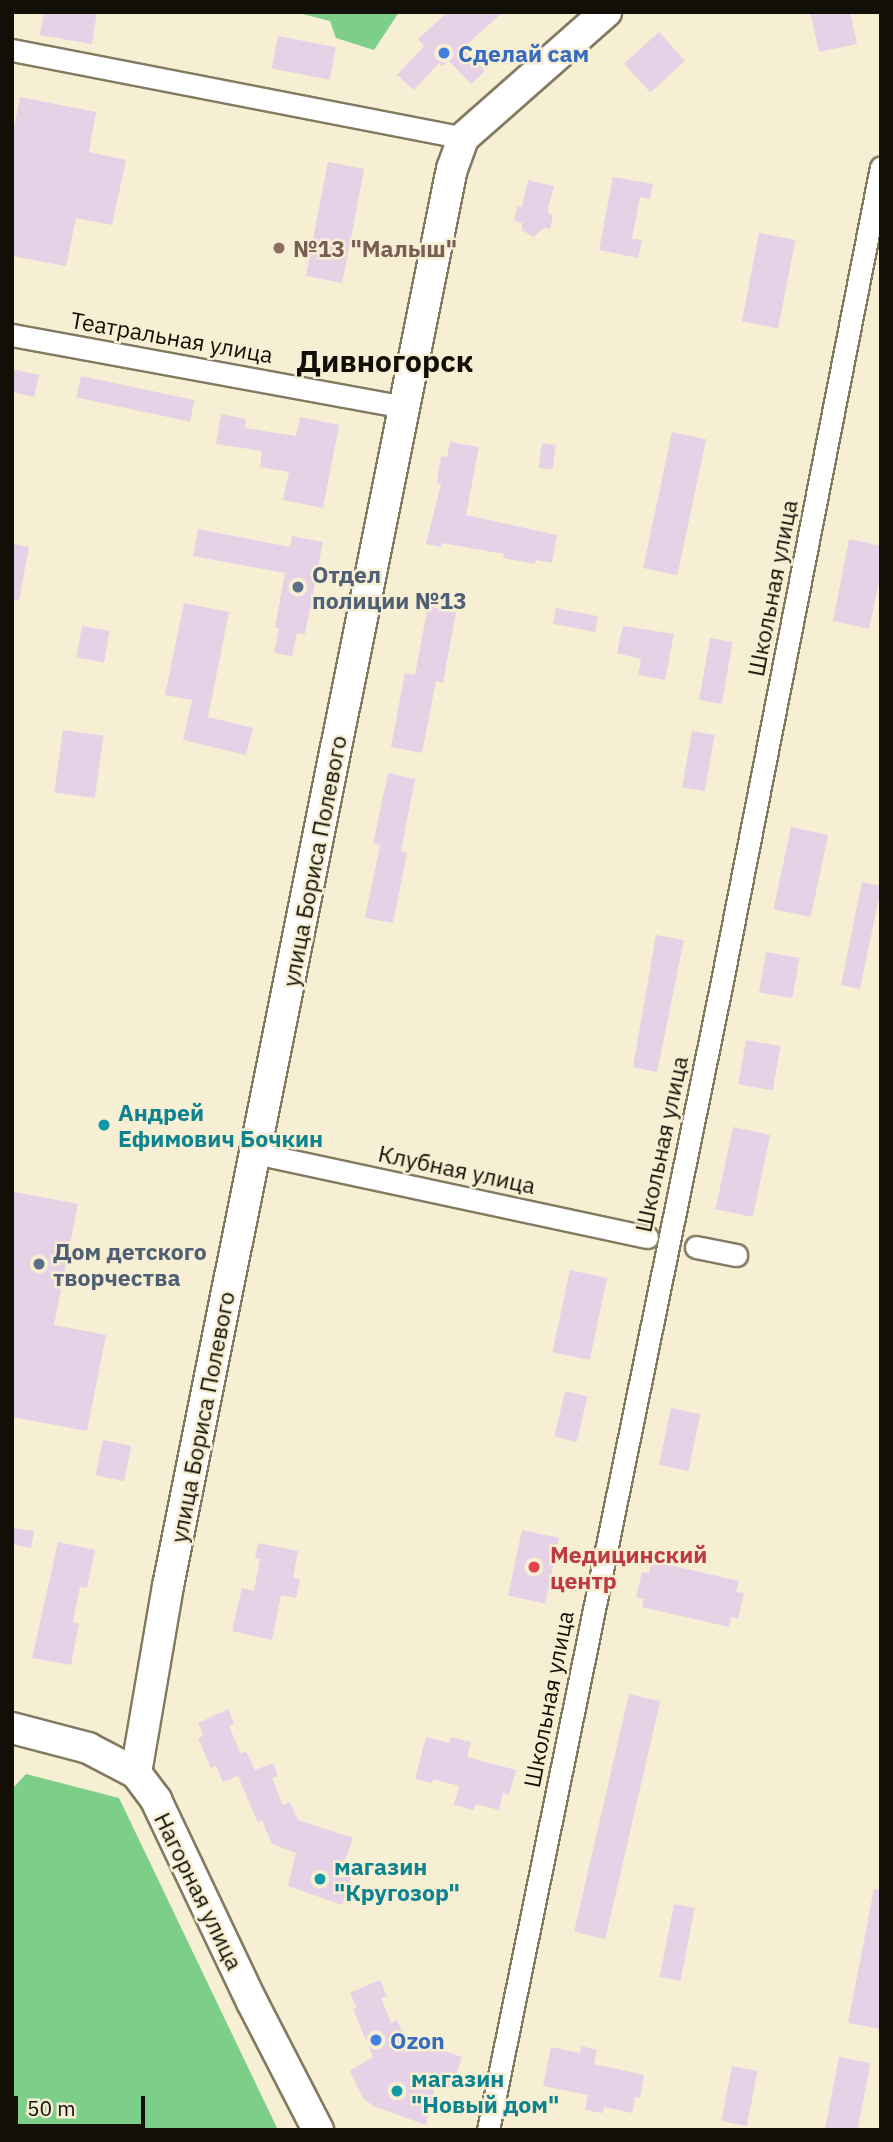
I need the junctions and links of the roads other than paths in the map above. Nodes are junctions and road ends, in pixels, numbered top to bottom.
1 (606, 12) edge
2 (12, 50) edge
3 (463, 138) junction
4 (881, 167) edge
5 (12, 335) edge
6 (404, 407) junction
7 (255, 1153) junction
8 (647, 1237) dead end
9 (696, 1247) dead end
10 (736, 1255) dead end
11 (12, 1728) edge
12 (136, 1773) junction
13 (318, 2130) edge
14 (488, 2130) edge

1 - 3 street, улица Бориса Полевого
2 - 3 street
3 - 6 street, улица Бориса Полевого
4 - 14 street, Школьная улица
5 - 6 street, Театральная улица
6 - 7 street, улица Бориса Полевого
7 - 8 street, Клубная улица
7 - 12 street, улица Бориса Полевого
9 - 10 street
11 - 12 street, Нагорная улица
12 - 13 street, Нагорная улица

